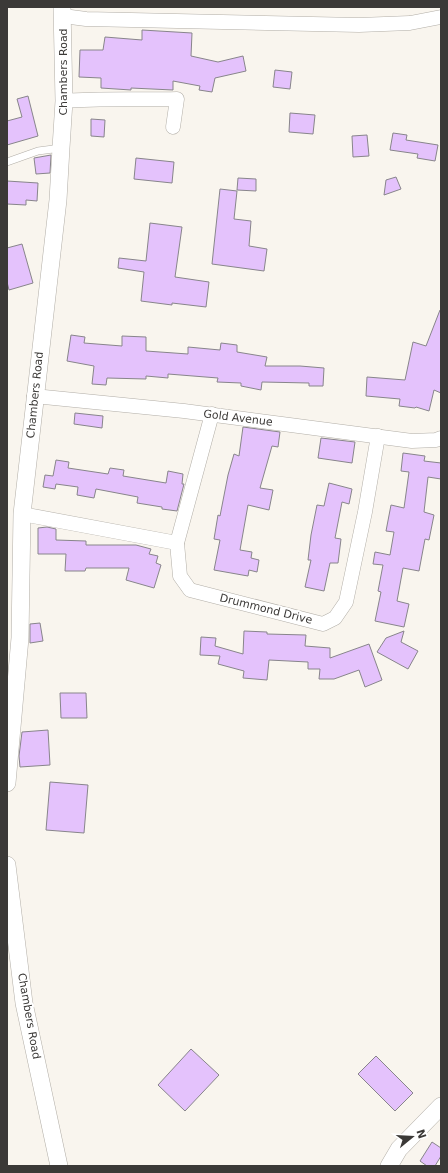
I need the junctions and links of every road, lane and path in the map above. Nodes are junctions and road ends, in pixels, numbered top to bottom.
1 (63, 12) edge
2 (441, 17) edge
3 (64, 101) junction
4 (173, 126) dead end
5 (61, 148) junction
6 (7, 162) edge
7 (34, 396) junction
8 (212, 414) junction
9 (378, 436) junction
10 (441, 438) edge
11 (22, 514) junction
12 (177, 543) junction
13 (7, 783) edge
14 (7, 865) edge
15 (441, 1106) edge
16 (59, 1166) edge
17 (389, 1166) edge

1 - 2 street
1 - 3 street, Chambers Road
3 - 4 street
3 - 5 street, Chambers Road
5 - 6 lane
5 - 7 street, Chambers Road
7 - 8 street, Gold Avenue
7 - 11 street, Chambers Road
8 - 9 street, Gold Avenue
8 - 12 street, Drummond Drive
9 - 10 street, Gold Avenue
9 - 12 street, Drummond Drive
11 - 12 street
11 - 13 street, Chambers Road
14 - 16 street, Chambers Road
15 - 17 street

